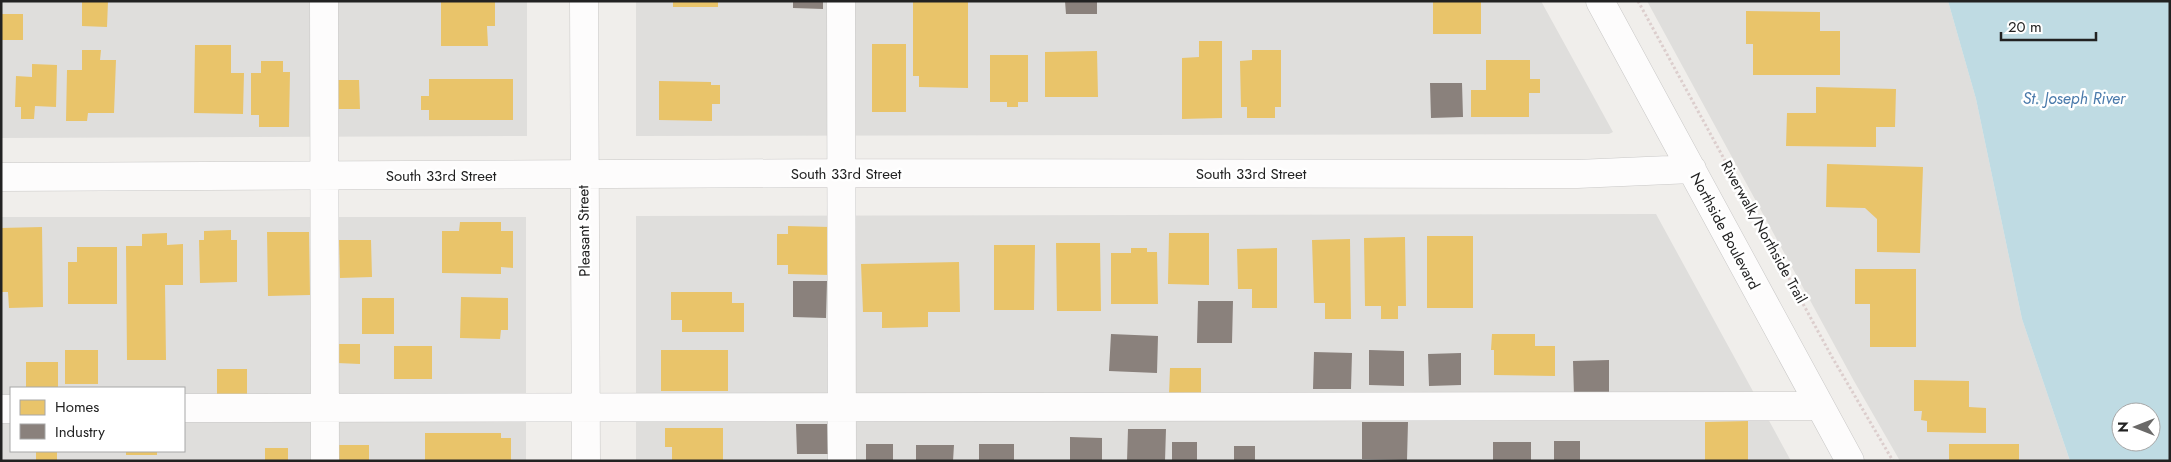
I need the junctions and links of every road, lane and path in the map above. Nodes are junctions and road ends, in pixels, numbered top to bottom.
1 (324, 1) edge
2 (584, 1) edge
3 (841, 1) edge
4 (1600, 1) edge
5 (1638, 1) edge
6 (1692, 170) junction
7 (841, 173) junction
8 (584, 175) junction
9 (1, 177) edge
10 (324, 177) junction
11 (1819, 406) junction
12 (842, 407) junction
13 (185, 408) edge
14 (325, 408) junction
15 (586, 408) junction
16 (325, 461) edge
17 (586, 461) edge
18 (842, 461) edge
19 (1850, 461) edge
20 (1893, 461) edge

1 - 10 street
2 - 8 street, Pleasant Street
3 - 7 street
4 - 6 street, Northside Boulevard
5 - 20 path, Riverwalk/Northside Trail
6 - 7 street, South 33rd Street
6 - 11 street, Northside Boulevard
7 - 8 street, South 33rd Street
7 - 12 street
8 - 10 street, South 33rd Street
8 - 15 street, Pleasant Street
9 - 10 street, South 33rd Street
10 - 14 street
11 - 12 street
11 - 19 street, Northside Boulevard
12 - 15 street
12 - 18 street
13 - 14 street
14 - 15 street
14 - 16 street
15 - 17 street, Pleasant Street

